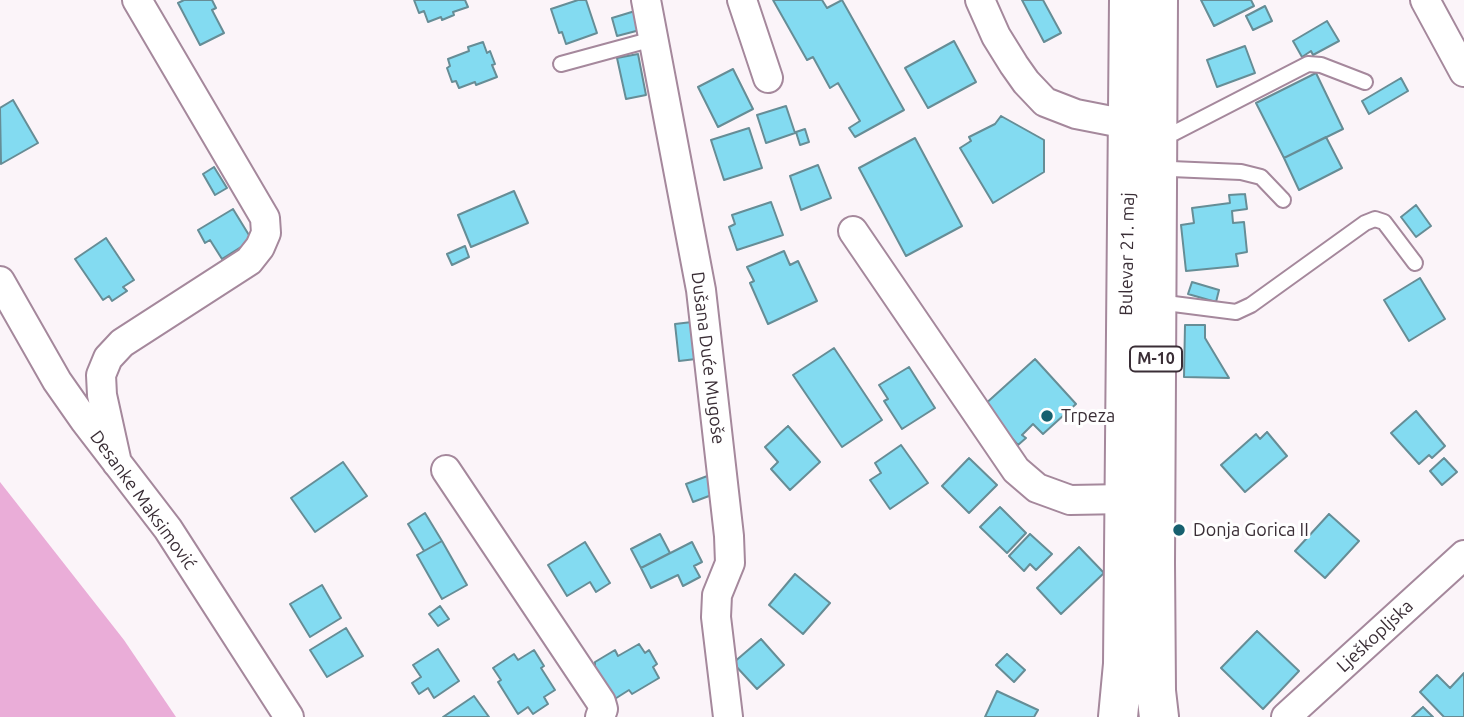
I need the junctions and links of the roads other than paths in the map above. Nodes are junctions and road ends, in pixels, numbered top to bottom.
1 (137, 0) edge
2 (646, 0) edge
3 (741, 0) edge
4 (980, 0) edge
5 (1129, 0) edge
6 (1158, 0) edge
7 (1425, 0) edge
8 (653, 39) junction
9 (561, 64) dead end
10 (1464, 72) edge
11 (768, 78) dead end
12 (1365, 82) dead end
13 (1123, 147) junction
14 (1170, 154) junction
15 (1112, 195) dead end
16 (1283, 200) dead end
17 (853, 231) dead end
18 (1415, 263) dead end
19 (0, 281) edge
20 (1156, 302) junction
21 (1126, 414) junction
22 (117, 463) junction
23 (446, 470) dead end
24 (1125, 499) junction
25 (1461, 563) edge
26 (289, 717) edge
27 (600, 717) edge
28 (728, 717) edge
29 (1118, 717) edge
30 (1159, 717) edge
31 (1286, 717) edge

1 - 22 street
2 - 8 street, Dušana Duće Mugoše
3 - 11 street
4 - 13 street
5 - 13 main road, Bulevar 21. maj / M-10
6 - 14 main road, Bulevar 21. maj / M-10
7 - 10 street
8 - 9 lane
8 - 28 street, Dušana Duće Mugoše
12 - 14 lane
13 - 21 main road, Bulevar 21. maj / M-10
14 - 16 lane
14 - 20 main road, Bulevar 21. maj / M-10
15 - 21 lane
17 - 24 street
18 - 20 lane
19 - 22 street, Desanke Maksimović
20 - 30 main road, Bulevar 21. maj / M-10
21 - 24 main road, Bulevar 21. maj / M-10
22 - 26 street, Desanke Maksimović
23 - 27 street
24 - 29 main road, Bulevar 21. maj / M-10
25 - 31 street, Lješkopljska

